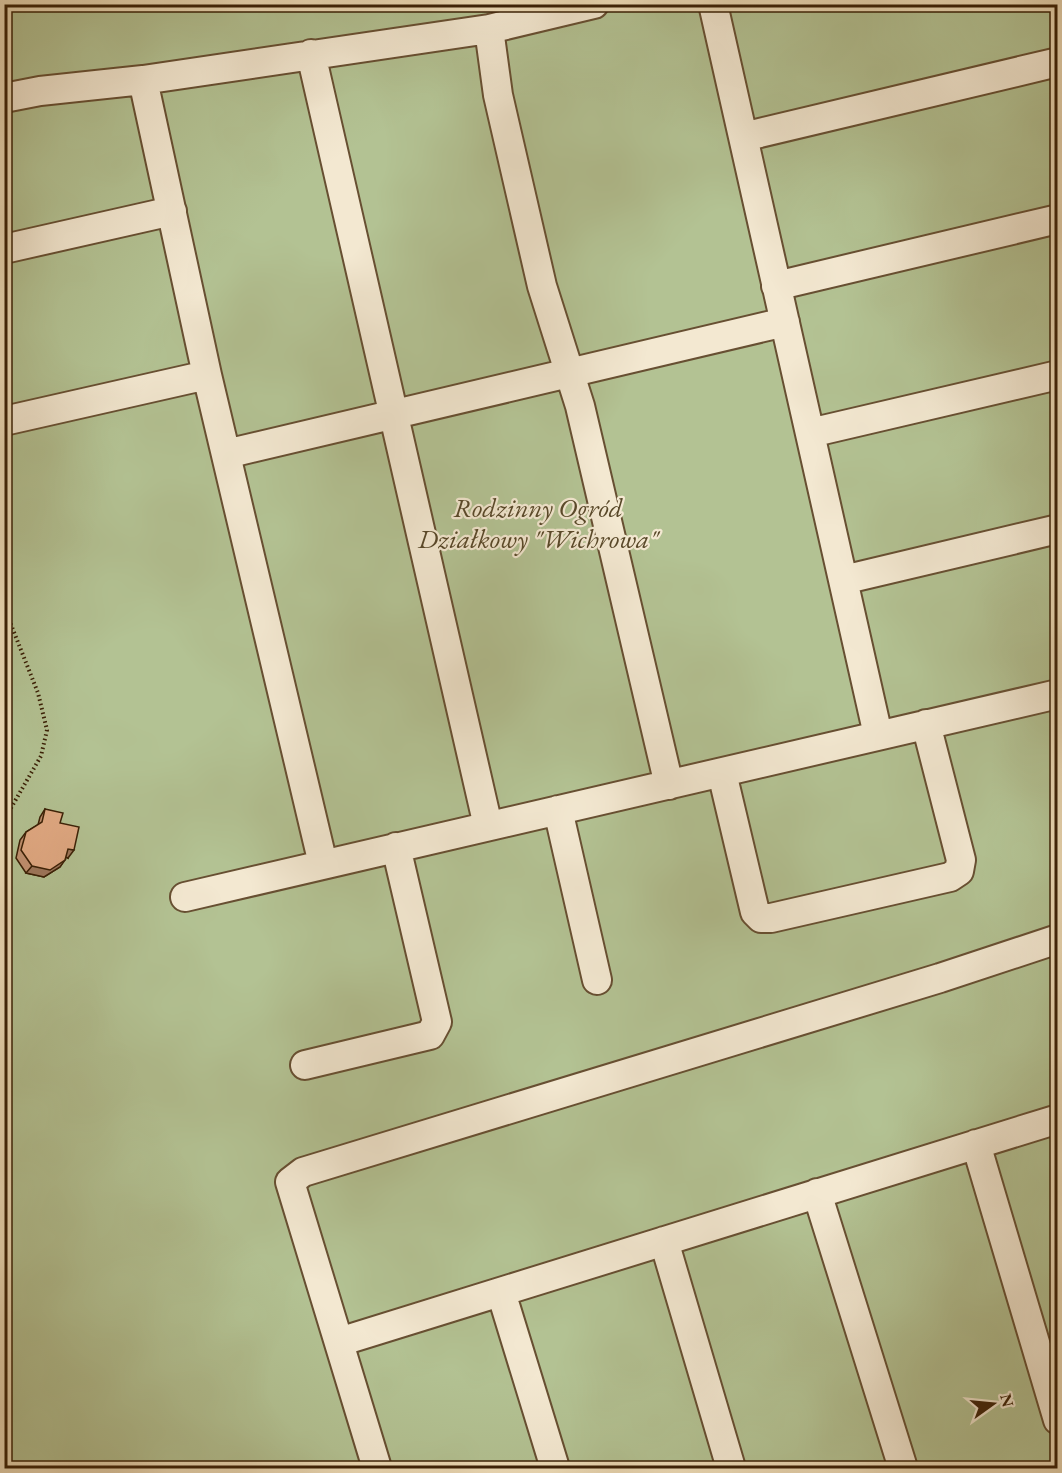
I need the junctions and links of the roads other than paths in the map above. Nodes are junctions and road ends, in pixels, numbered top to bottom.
1 (594, 4) edge
2 (713, 4) edge
3 (550, 9) edge
4 (489, 29) junction
5 (311, 54) junction
6 (1058, 62) edge
7 (143, 80) junction
8 (4, 98) edge
9 (743, 137) junction
10 (172, 212) junction
11 (1058, 219) edge
12 (4, 249) edge
13 (776, 286) junction
14 (785, 322) junction
15 (568, 372) junction
16 (207, 375) junction
17 (1058, 375) edge
18 (393, 414) junction
19 (4, 421) edge
20 (810, 433) junction
21 (226, 454) junction
22 (1058, 529) edge
23 (843, 580) junction
24 (1058, 694) edge
25 (926, 724) junction
26 (878, 735) junction
27 (722, 773) junction
28 (669, 785) junction
29 (558, 810) junction
30 (488, 826) junction
31 (396, 847) junction
32 (323, 864) junction
33 (185, 897) dead end
34 (1058, 939) edge
35 (597, 980) dead end
36 (305, 1065) dead end
37 (1058, 1119) edge
38 (976, 1144) junction
39 (817, 1193) junction
40 (664, 1241) junction
41 (501, 1292) junction
42 (339, 1342) junction
43 (1058, 1420) edge
44 (377, 1468) edge
45 (555, 1468) edge
46 (731, 1468) edge
47 (903, 1468) edge

1 - 3 lane
2 - 9 lane
3 - 4 lane
4 - 5 lane
4 - 15 lane
5 - 7 lane
5 - 18 lane
6 - 9 lane
7 - 8 lane
7 - 10 lane
9 - 13 lane
10 - 12 lane
10 - 16 lane
11 - 13 lane
13 - 14 lane
14 - 15 lane
14 - 20 lane
15 - 18 lane
15 - 28 lane
16 - 19 lane
16 - 21 lane
17 - 20 lane
18 - 21 lane
18 - 30 lane
20 - 23 lane
21 - 32 lane
22 - 23 lane
23 - 26 lane
24 - 25 lane
25 - 26 lane
25 - 27 lane
26 - 27 lane
27 - 28 lane
28 - 29 lane
29 - 30 lane
29 - 35 lane
30 - 31 lane
31 - 32 lane
31 - 36 lane
32 - 33 lane
34 - 42 lane
37 - 38 lane
38 - 39 lane
38 - 43 lane
39 - 40 lane
39 - 47 lane
40 - 41 lane
40 - 46 lane
41 - 42 lane
41 - 45 lane
42 - 44 lane

